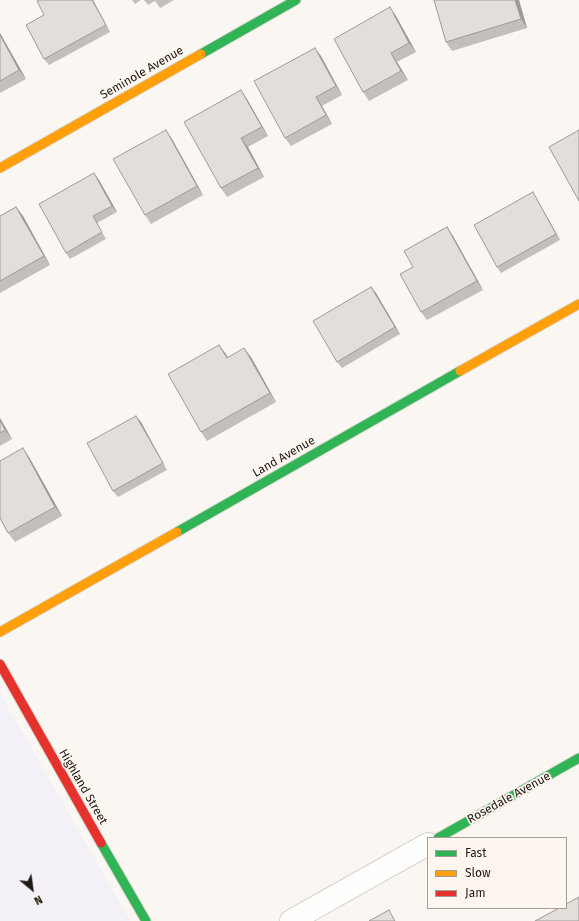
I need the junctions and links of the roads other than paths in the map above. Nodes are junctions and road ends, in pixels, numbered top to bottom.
1 (296, 0) edge
2 (0, 168) edge
3 (579, 304) edge
4 (0, 632) edge
5 (0, 664) edge
6 (579, 758) edge
7 (440, 837) edge
8 (427, 845) edge
9 (146, 921) edge
10 (291, 921) edge

1 - 2 street, Seminole Avenue
3 - 4 street, Land Avenue
5 - 9 street, Highland Street
6 - 7 street, Rosedale Avenue
8 - 10 street

